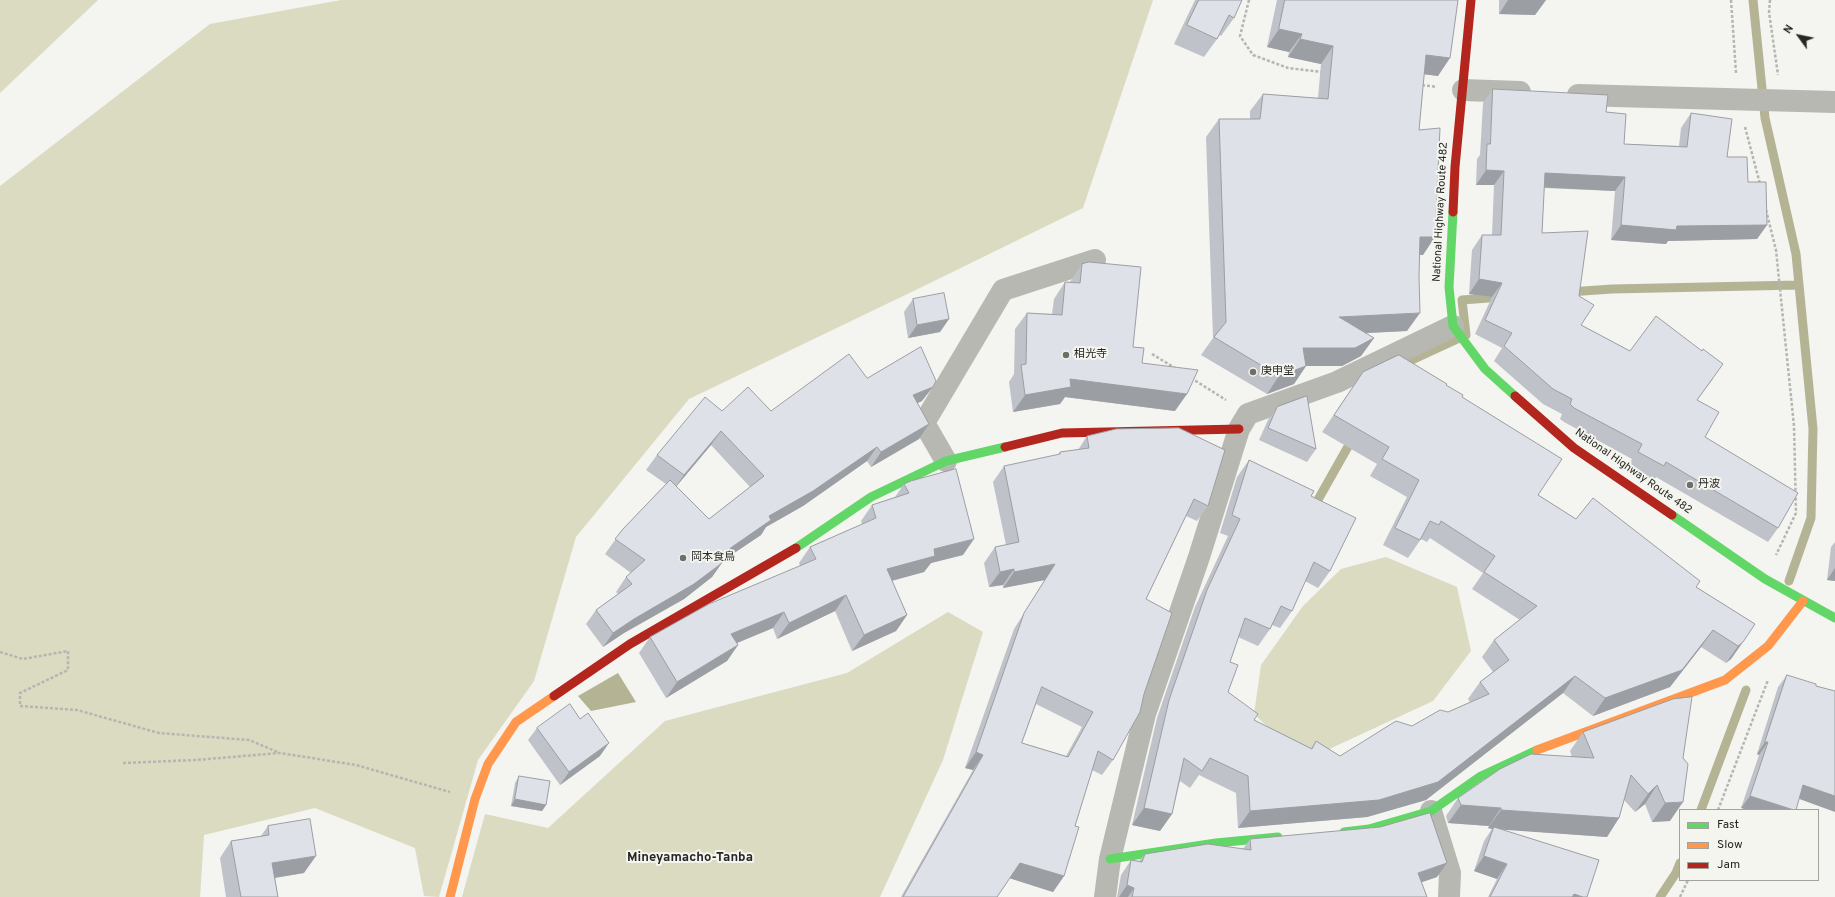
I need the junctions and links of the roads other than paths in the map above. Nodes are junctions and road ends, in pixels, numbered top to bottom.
1 (1471, 0) edge
2 (1463, 90) junction
3 (1835, 102) edge
4 (1095, 260) dead end
5 (1453, 326) junction
6 (1244, 421) junction
7 (946, 461) junction
8 (1803, 601) junction
9 (1835, 618) edge
10 (1431, 811) junction
11 (1338, 832) edge
12 (1284, 837) edge
13 (1110, 859) junction
14 (450, 897) edge
15 (1105, 897) edge
16 (1449, 897) edge

1 - 2 main road, National Highway Route 482
2 - 3 street
2 - 5 main road, National Highway Route 482
4 - 7 street
5 - 6 street
5 - 8 main road, National Highway Route 482
6 - 7 main road
6 - 13 street
7 - 14 main road
8 - 9 main road, National Highway Route 482
8 - 10 main road
10 - 11 main road
10 - 16 street
12 - 13 main road
13 - 15 street

